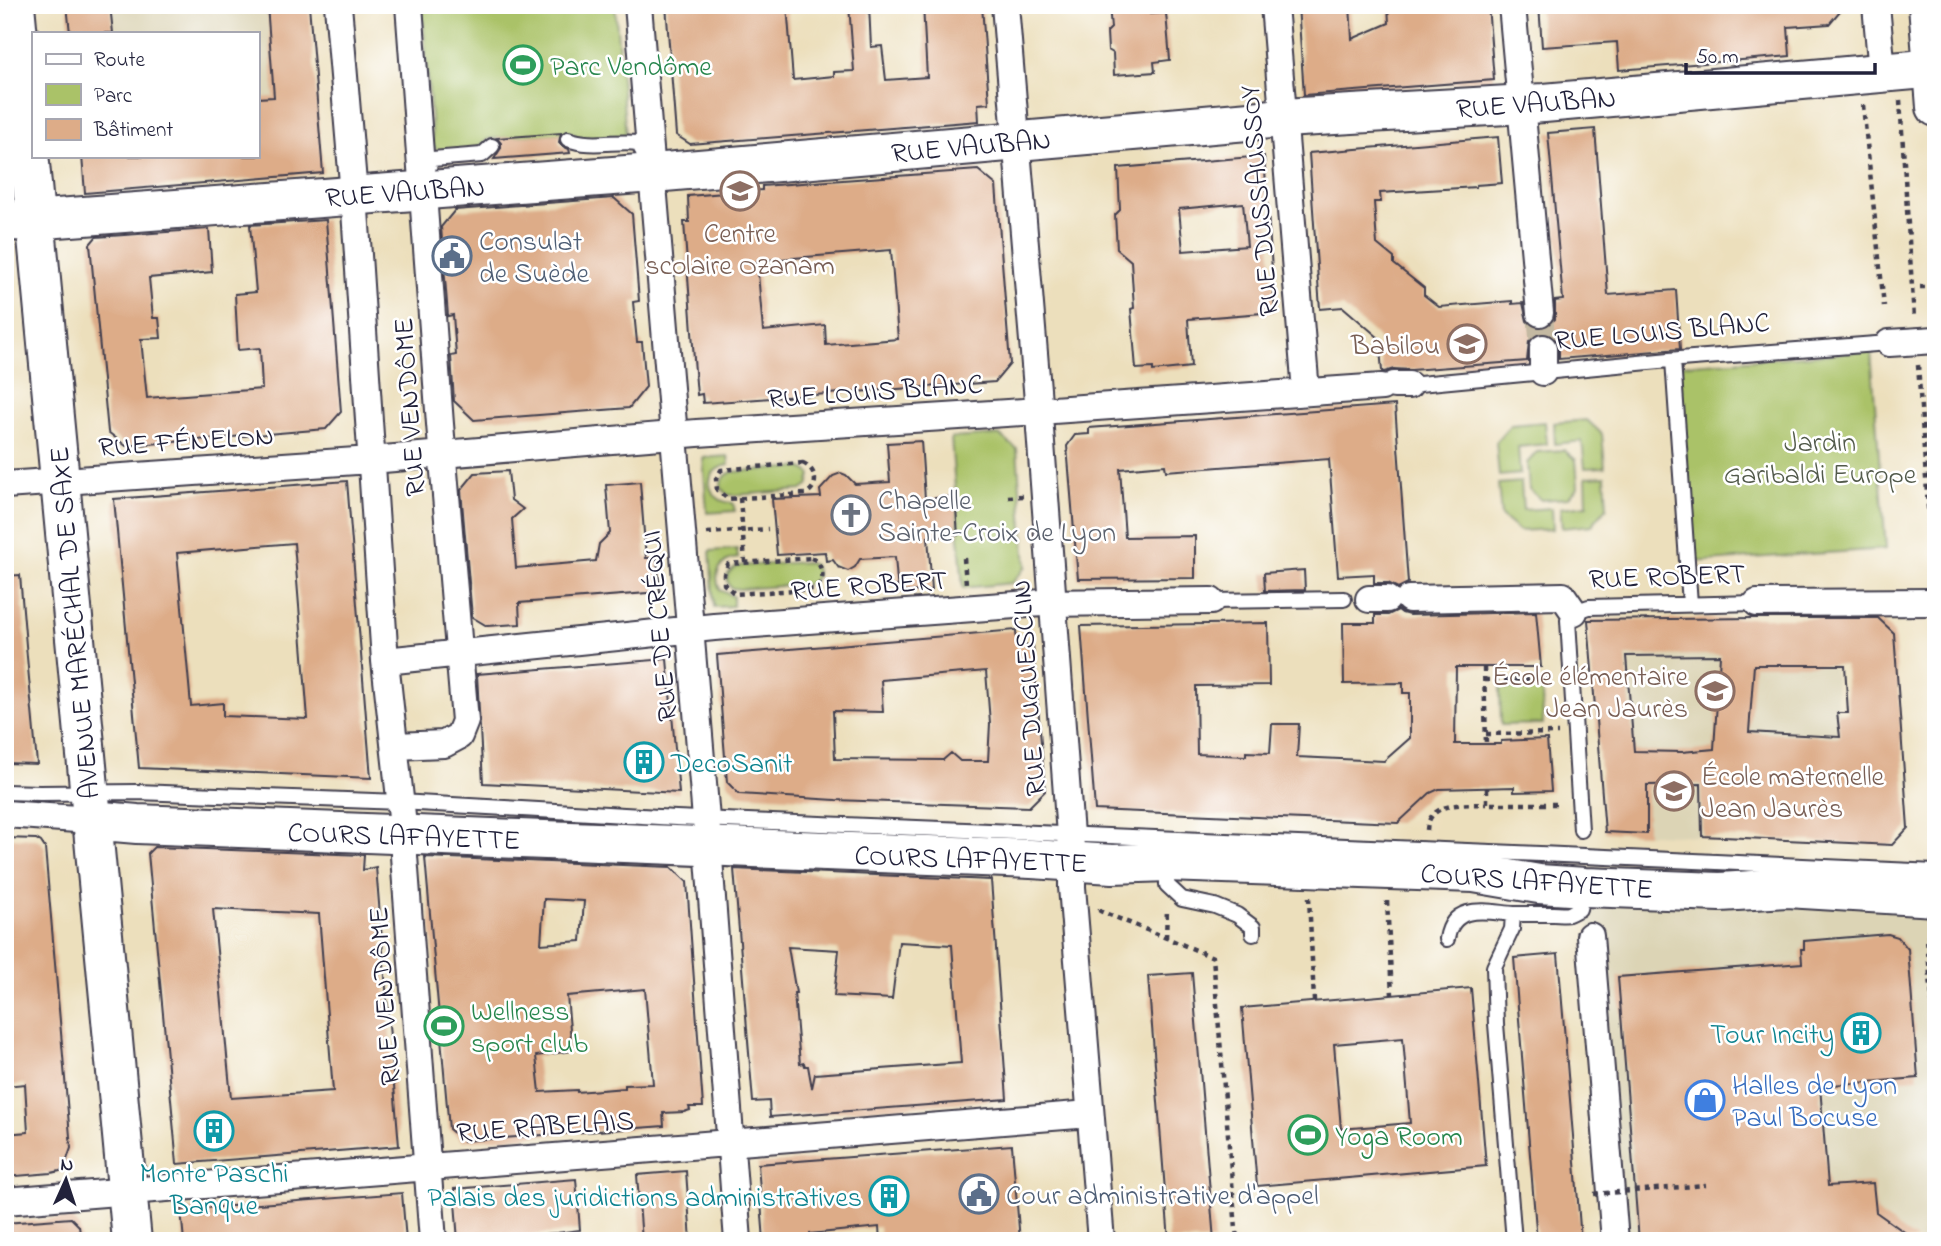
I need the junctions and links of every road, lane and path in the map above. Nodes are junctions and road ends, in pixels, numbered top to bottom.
1 (15, 5) edge
2 (338, 5) edge
3 (409, 5) edge
4 (638, 5) edge
5 (1005, 5) edge
6 (1274, 5) edge
7 (1512, 5) edge
8 (1876, 5) edge
9 (1928, 5) edge
10 (1934, 68) edge
11 (1872, 83) junction
12 (1521, 105) junction
13 (1936, 107) edge
14 (1283, 118) junction
15 (568, 139) dead end
16 (1016, 141) junction
17 (492, 146) dead end
18 (653, 173) junction
19 (423, 190) junction
20 (354, 195) junction
21 (20, 221) edge
22 (1920, 287) dead end
23 (1932, 287) dead end
24 (1884, 306) dead end
25 (1540, 313) tunnel mouth
26 (1936, 340) edge
27 (1889, 342) joint
28 (1673, 360) junction
29 (1395, 386) joint
30 (1306, 392) junction
31 (1039, 411) junction
32 (674, 435) junction
33 (443, 454) junction
34 (371, 460) junction
35 (60, 480) junction
36 (5, 485) edge
37 (1008, 497) dead end
38 (1014, 497) dead end
39 (740, 498) junction
40 (768, 529) dead end
41 (743, 531) junction
42 (682, 535) junction
43 (964, 558) dead end
44 (745, 562) junction
45 (966, 583) dead end
46 (1374, 599) joint
47 (1212, 601) joint
48 (1053, 602) junction
49 (1936, 602) edge
50 (1757, 603) joint
51 (1690, 604) junction
52 (1574, 612) junction
53 (690, 629) junction
54 (460, 653) junction
55 (385, 661) junction
56 (1484, 667) dead end
57 (1572, 679) junction
58 (1484, 680) junction
59 (1575, 732) junction
60 (1486, 734) junction
61 (1486, 744) dead end
62 (395, 746) junction
63 (1487, 788) dead end
64 (5, 792) edge
65 (1487, 804) junction
66 (1580, 805) junction
67 (90, 806) junction
68 (5, 814) edge
69 (402, 819) junction
70 (1427, 830) dead end
71 (1581, 830) dead end
72 (707, 834) junction
73 (1070, 849) junction
74 (1167, 862) junction
75 (1936, 872) edge
76 (1585, 887) junction
77 (1309, 891) dead end
78 (1386, 895) dead end
79 (1100, 899) dead end
80 (1513, 914) junction
81 (1933, 915) edge
82 (1253, 934) dead end
83 (1590, 936) dead end
84 (1447, 939) dead end
85 (1392, 995) dead end
86 (1314, 1001) dead end
87 (1936, 1050) edge
88 (1090, 1114) junction
89 (730, 1142) junction
90 (427, 1166) junction
91 (1706, 1185) dead end
92 (128, 1191) junction
93 (1594, 1194) dead end
94 (5, 1201) edge
95 (132, 1241) edge
96 (433, 1241) edge
97 (738, 1241) edge
98 (1101, 1241) edge
99 (1237, 1241) edge
100 (1514, 1241) edge
101 (1615, 1241) edge

1 - 21 street, AVENUE MARÉCHAL DE SAXE
2 - 20 street, RUE VENDÔME
3 - 19 street, RUE VENDÔME
4 - 18 street, RUE DE CRÉQUI
5 - 16 street, RUE DUGUESCLIN
6 - 14 street, RUE DUSSAUSSOY
7 - 12 street
8 - 11 street
9 - 10 street
10 - 11 street, RUE VAUBAN
10 - 13 street
11 - 12 street, RUE VAUBAN
11 - 24 path
12 - 14 street, RUE VAUBAN
12 - 25 street
14 - 16 street, RUE VAUBAN
14 - 30 street, RUE DUSSAUSSOY
15 - 18 lane
16 - 18 street, RUE VAUBAN
16 - 31 street, RUE DUGUESCLIN
17 - 19 lane
18 - 19 street, RUE VAUBAN
18 - 32 street, RUE DE CRÉQUI
19 - 20 street, RUE VAUBAN
19 - 33 street, RUE VENDÔME
20 - 21 street, RUE VAUBAN
20 - 34 street, RUE VENDÔME
21 - 35 street, AVENUE MARÉCHAL DE SAXE
22 - 23 path
26 - 27 street, RUE LOUIS BLANC
27 - 28 lane, RUE LOUIS BLANC
28 - 29 lane, RUE LOUIS BLANC
28 - 51 lane
29 - 30 street, RUE LOUIS BLANC
30 - 31 street, RUE LOUIS BLANC
31 - 32 street, RUE LOUIS BLANC
31 - 48 street, RUE DUGUESCLIN
32 - 33 street, RUE LOUIS BLANC
32 - 42 street, RUE DE CRÉQUI
33 - 34 street, RUE LOUIS BLANC
33 - 54 street, RUE VENDÔME
34 - 35 street, RUE FÉNELON
34 - 55 street, RUE VENDÔME
35 - 36 street, RUE FÉNELON
35 - 67 street, AVENUE MARÉCHAL DE SAXE
37 - 38 path
39 - 39 path
39 - 41 path
40 - 41 path
41 - 42 path
41 - 44 path
42 - 53 street, RUE DE CRÉQUI
43 - 45 path
44 - 44 path
46 - 47 lane, RUE ROBERT
46 - 52 street, RUE ROBERT
47 - 48 street, RUE ROBERT
48 - 53 street, RUE ROBERT
48 - 73 street, RUE DUGUESCLIN
49 - 50 street, RUE ROBERT
50 - 51 lane, RUE ROBERT
51 - 52 lane, RUE ROBERT
52 - 57 lane
53 - 54 street, RUE ROBERT
53 - 72 street, RUE DE CRÉQUI
54 - 55 street, RUE ROBERT
54 - 62 street, RUE VENDÔME
55 - 62 street, RUE VENDÔME
56 - 58 path
57 - 58 path
57 - 59 lane
58 - 60 path
59 - 60 path
59 - 66 lane
60 - 61 path
62 - 69 street, RUE VENDÔME
63 - 65 path
64 - 67 lane
65 - 66 path
65 - 70 path
66 - 71 lane
67 - 68 street, COURS LAFAYETTE
67 - 69 street, COURS LAFAYETTE
67 - 92 street, AVENUE MARÉCHAL DE SAXE
69 - 72 street, COURS LAFAYETTE
69 - 90 street, RUE VENDÔME
72 - 73 street, COURS LAFAYETTE
72 - 89 street, RUE DE CRÉQUI
73 - 74 street, COURS LAFAYETTE
73 - 75 lane
73 - 88 street, RUE DUGUESCLIN
74 - 76 street, COURS LAFAYETTE
74 - 82 lane
76 - 80 lane
76 - 81 street, COURS LAFAYETTE
77 - 86 path
78 - 85 path
79 - 99 path
80 - 84 lane
80 - 100 lane
81 - 87 path
83 - 101 street
88 - 89 street, RUE RABELAIS
88 - 98 street, RUE DUGUESCLIN
89 - 90 street, RUE RABELAIS
89 - 97 street, RUE DE CRÉQUI
90 - 92 street, RUE RABELAIS
90 - 96 street, RUE VENDÔME
91 - 93 path, bridge
92 - 94 street, RUE RABELAIS
92 - 95 street, AVENUE MARÉCHAL DE SAXE

